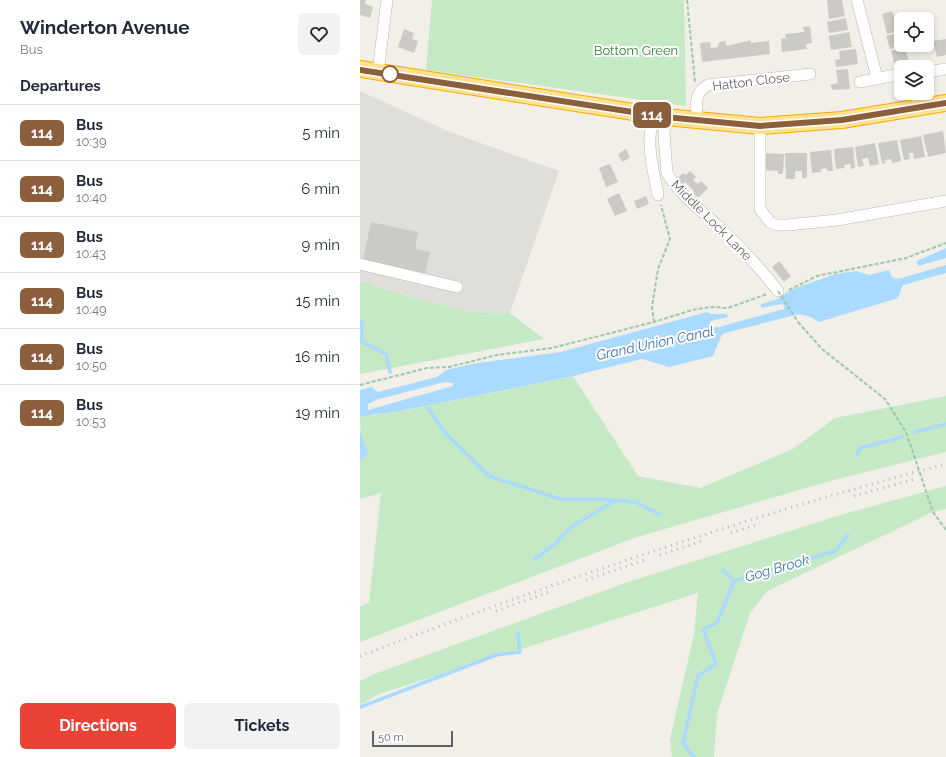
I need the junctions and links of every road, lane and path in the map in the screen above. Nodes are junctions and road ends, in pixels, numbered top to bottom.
1 (387, 0) edge
2 (687, 0) edge
3 (857, 0) edge
4 (946, 69) edge
5 (360, 70) edge
6 (934, 71) edge
7 (378, 72) junction
8 (810, 74) dead end
9 (894, 76) edge
10 (877, 78) junction
11 (860, 82) dead end
12 (697, 96) junction
13 (946, 103) edge
14 (660, 116) junction
15 (697, 120) junction
16 (760, 126) junction
17 (658, 195) joint
18 (946, 201) edge
19 (946, 243) edge
20 (360, 264) edge
21 (457, 287) dead end
22 (775, 294) junction
23 (654, 322) junction
24 (360, 385) edge
25 (946, 530) edge

1 - 7 street
2 - 12 path
3 - 10 street
4 - 6 street
5 - 7 highway
7 - 14 highway
8 - 12 street, Hatton Close
9 - 10 street
10 - 11 street
12 - 15 street, Hatton Close
13 - 16 highway
14 - 15 highway
14 - 17 street
14 - 22 street, Middle Lock Lane
15 - 16 highway
16 - 18 street
17 - 23 path
19 - 22 path
20 - 21 street
22 - 23 path
22 - 25 path, bridge
23 - 24 path

